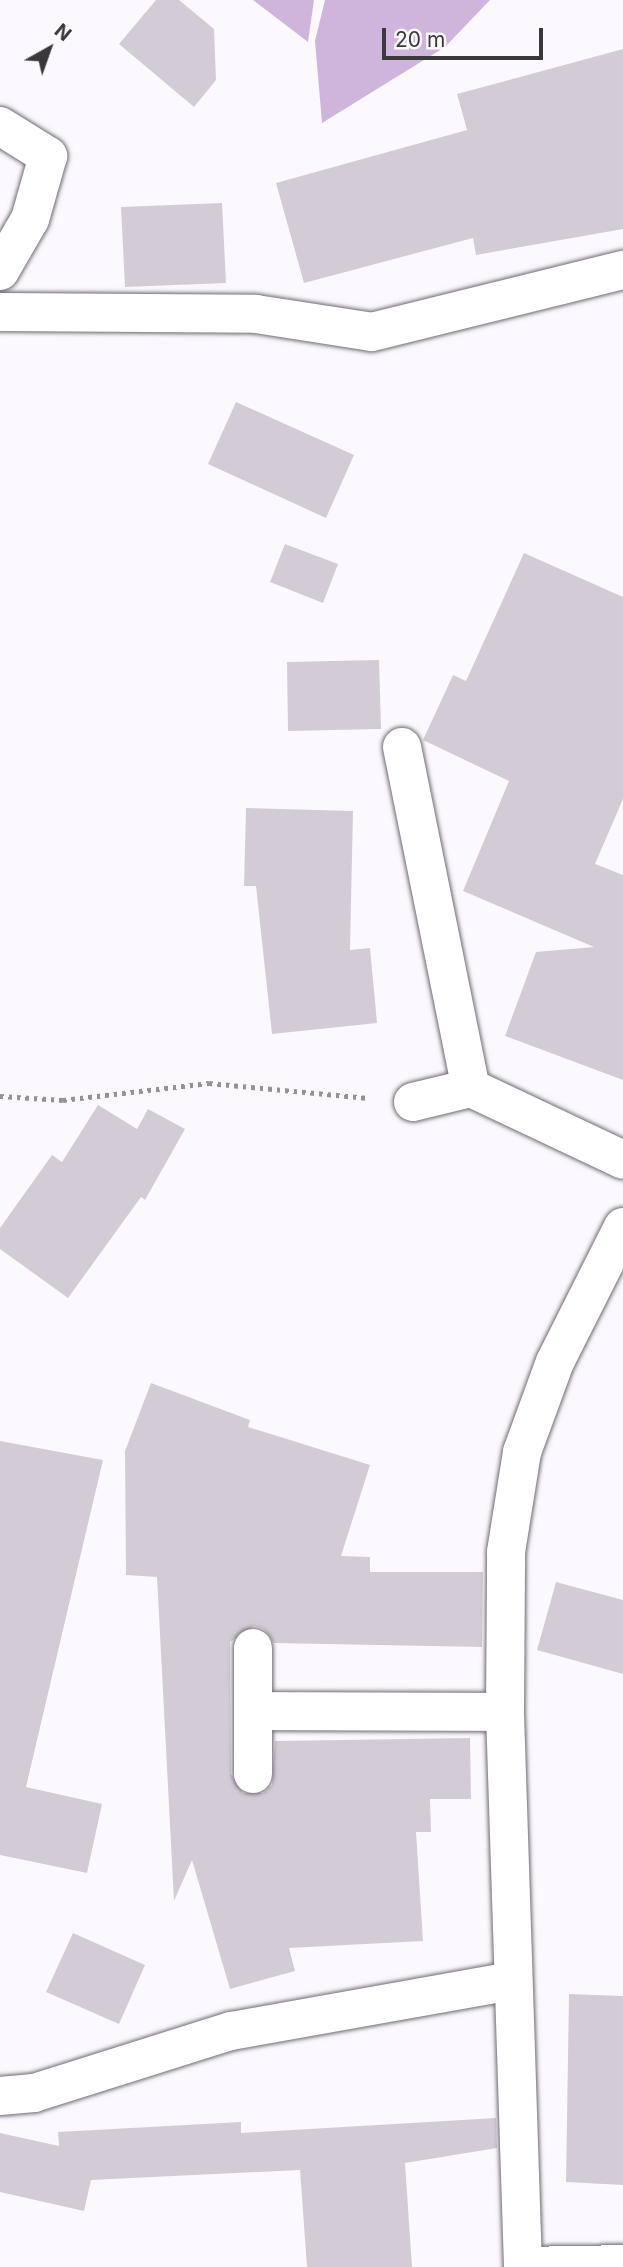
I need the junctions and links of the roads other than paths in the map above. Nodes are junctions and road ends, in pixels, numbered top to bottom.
1 (0, 126) edge
2 (623, 270) edge
3 (0, 271) edge
4 (0, 312) edge
5 (402, 747) dead end
6 (471, 1088) junction
7 (413, 1102) road end
8 (623, 1160) edge
9 (623, 1227) edge
10 (253, 1648) dead end
11 (253, 1712) junction
12 (505, 1712) junction
13 (253, 1774) dead end
14 (513, 1981) junction
15 (0, 2096) edge
16 (623, 2264) edge
17 (523, 2266) edge

1 - 3 street
2 - 4 street
5 - 6 street
6 - 7 street
6 - 8 street
9 - 12 street
10 - 11 street
11 - 12 street
11 - 13 street
12 - 14 street
14 - 15 street
14 - 17 street
16 - 17 street

